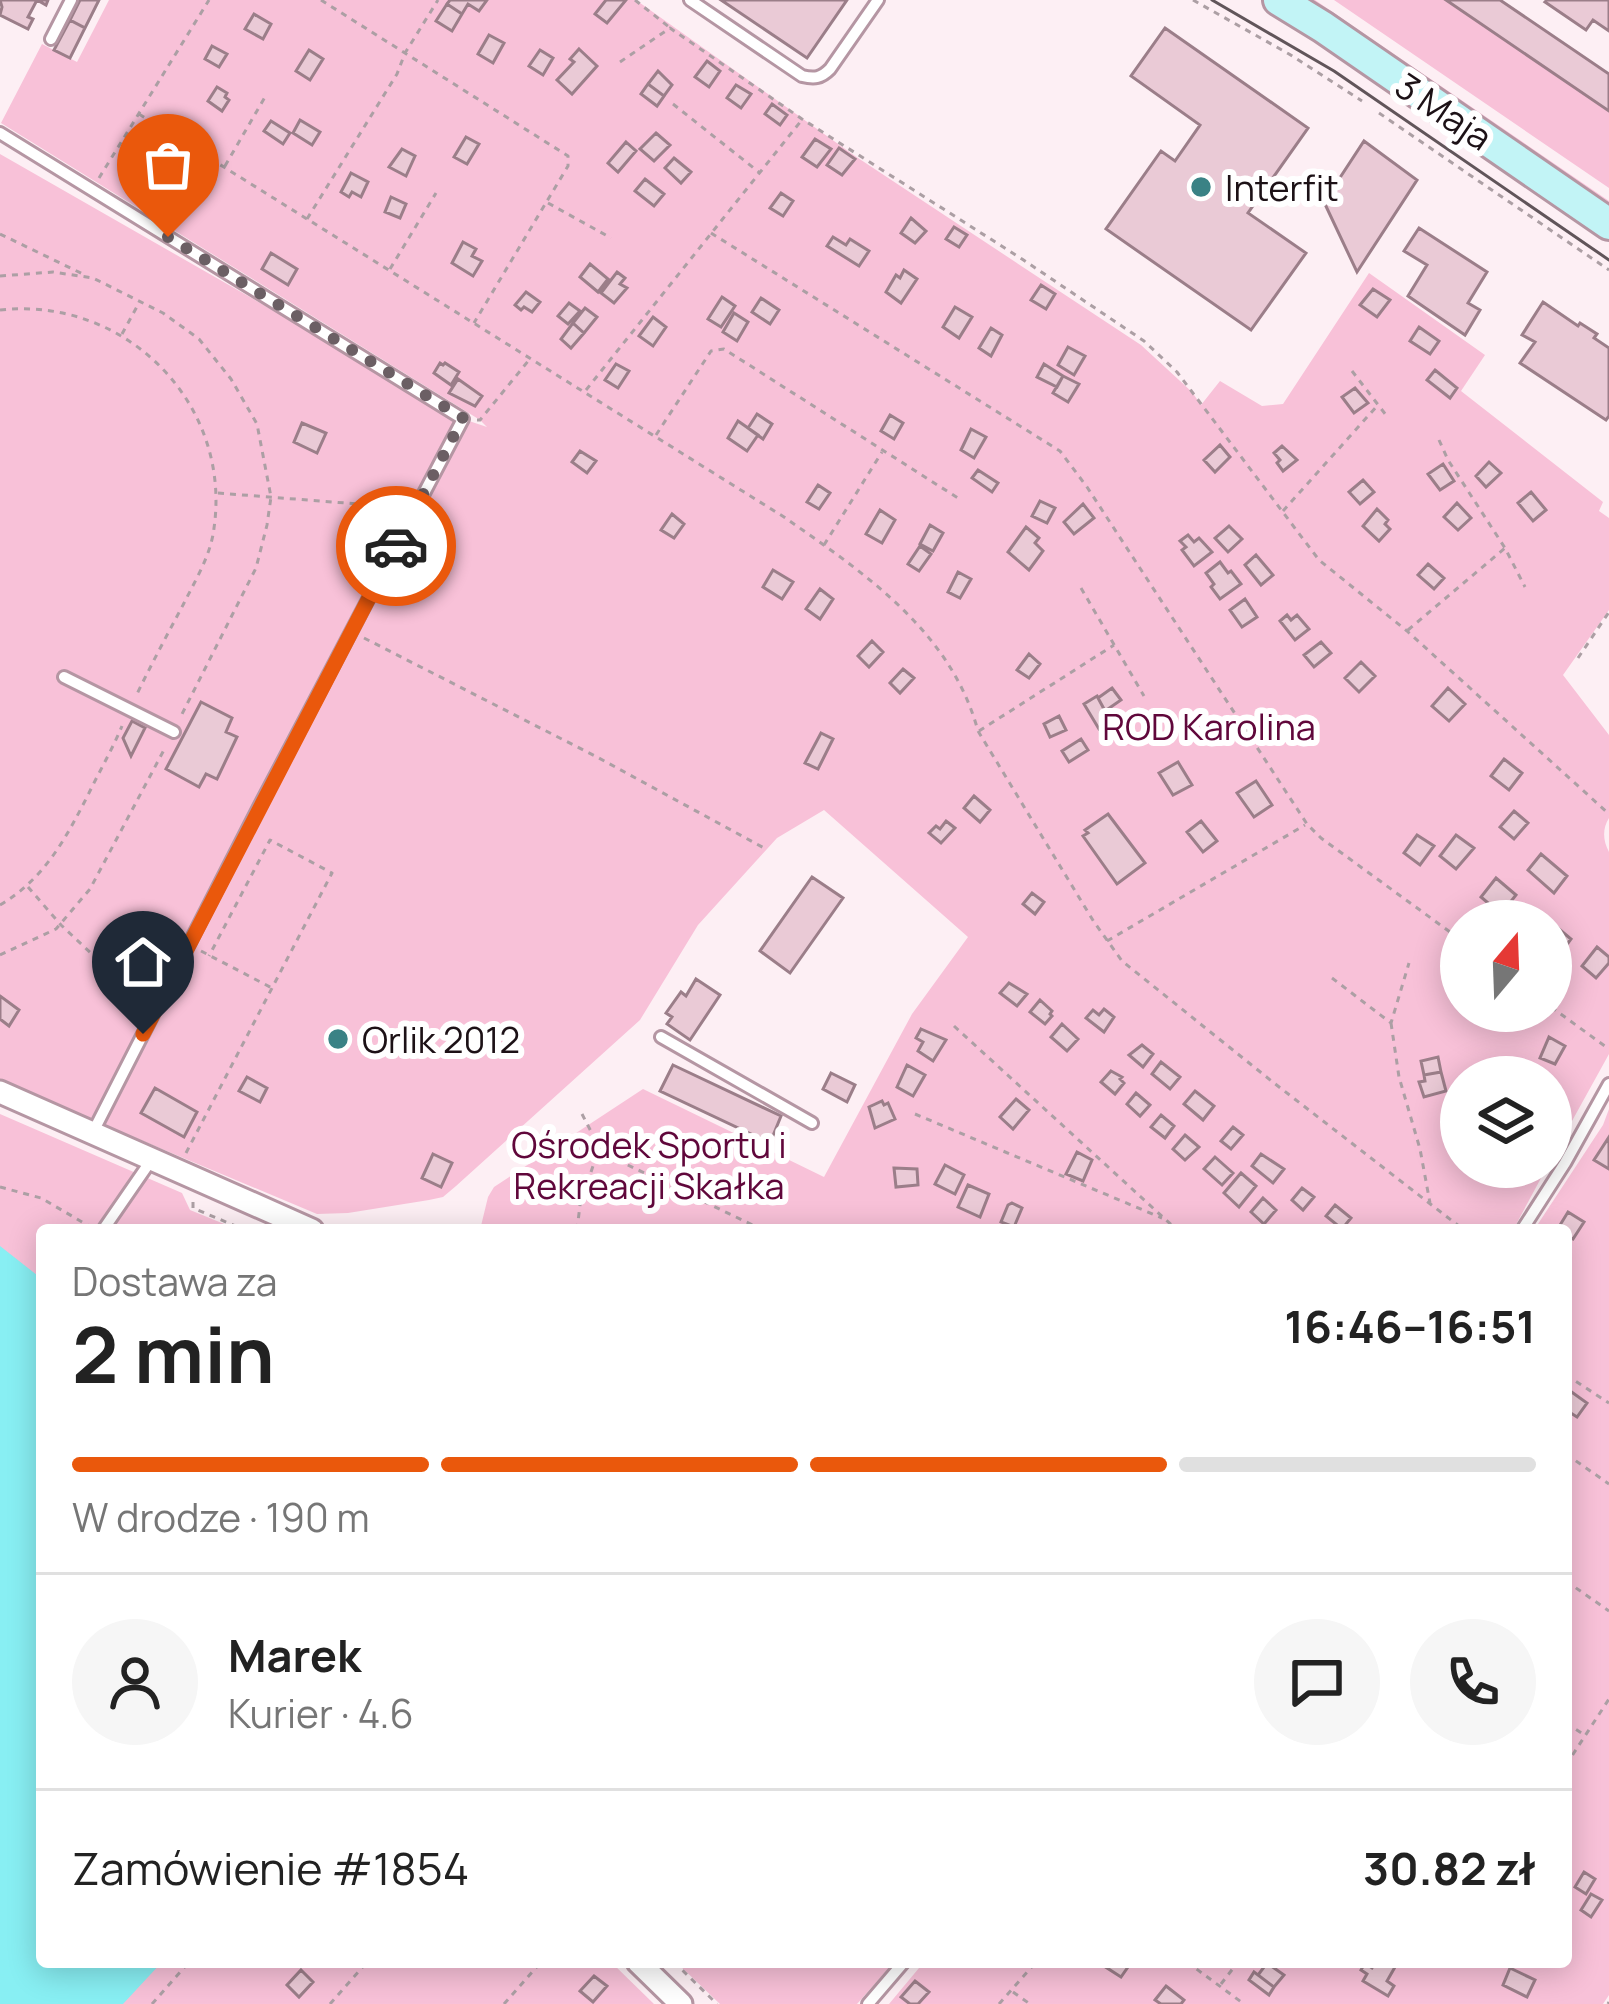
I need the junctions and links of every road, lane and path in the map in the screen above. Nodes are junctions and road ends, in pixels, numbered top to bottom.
1 (71, 0) edge
2 (209, 0) edge
3 (322, 0) edge
4 (438, 0) edge
5 (635, 0) edge
6 (690, 0) edge
7 (878, 0) edge
8 (1192, 0) edge
9 (1279, 0) edge
10 (670, 28) junction
11 (51, 39) dead end
12 (405, 53) junction
13 (620, 62) dead end
14 (266, 97) dead end
15 (1362, 101) dead end
16 (673, 104) dead end
17 (1379, 113) dead end
18 (139, 114) junction
19 (802, 119) junction
20 (0, 133) edge
21 (224, 168) junction
22 (760, 173) junction
23 (92, 190) junction
24 (436, 193) dead end
25 (547, 202) junction
26 (307, 219) junction
27 (1609, 224) edge
28 (711, 233) junction
29 (0, 234) edge
30 (611, 238) dead end
31 (1609, 270) edge
32 (389, 271) junction
33 (0, 276) edge
34 (93, 278) junction
35 (140, 301) junction
36 (0, 310) edge
37 (474, 323) junction
38 (121, 336) junction
39 (530, 358) junction
40 (1352, 370) dead end
41 (584, 392) junction
42 (1377, 406) junction
43 (1386, 416) dead end
44 (463, 418) junction
45 (655, 436) junction
46 (1439, 440) dead end
47 (883, 451) junction
48 (217, 494) junction
49 (271, 496) junction
50 (961, 500) dead end
51 (1281, 512) junction
52 (404, 530) junction
53 (824, 545) junction
54 (1504, 548) junction
55 (1081, 587) dead end
56 (1525, 587) dead end
57 (1609, 612) edge
58 (1407, 631) junction
59 (352, 632) junction
60 (1114, 644) junction
61 (1578, 658) dead end
62 (64, 677) dead end
63 (1144, 696) dead end
64 (128, 710) dead end
65 (122, 724) dead end
66 (174, 731) junction
67 (978, 731) junction
68 (1609, 814) edge
69 (1307, 824) junction
70 (764, 848) dead end
71 (27, 886) junction
72 (0, 905) edge
73 (1440, 924) edge
74 (61, 925) junction
75 (1107, 941) junction
76 (189, 945) junction
77 (0, 955) edge
78 (208, 956) junction
79 (1409, 963) dead end
80 (1332, 978) dead end
81 (137, 987) dead end
82 (272, 988) junction
83 (1572, 1022) edge
84 (1391, 1023) junction
85 (954, 1025) dead end
86 (661, 1037) dead end
87 (1609, 1049) edge
88 (1609, 1084) edge
89 (0, 1092) edge
90 (582, 1114) dead end
91 (915, 1114) dead end
92 (812, 1123) dead end
93 (93, 1132) junction
94 (598, 1145) junction
95 (608, 1156) junction
96 (152, 1159) junction
97 (183, 1160) dead end
98 (595, 1160) junction
99 (0, 1187) edge
100 (192, 1194) dead end
101 (1430, 1204) junction
102 (1165, 1220) junction
103 (88, 1224) edge
104 (103, 1224) edge
105 (231, 1224) edge
106 (298, 1224) edge
107 (578, 1224) edge
108 (750, 1224) edge
109 (1170, 1224) edge
110 (1456, 1224) edge
111 (1526, 1224) edge
112 (1572, 1379) edge
113 (1609, 1403) edge
114 (1572, 1458) edge
115 (1609, 1484) edge
116 (1572, 1586) edge
117 (1609, 1611) edge
118 (1609, 1699) edge
119 (1572, 1727) edge
120 (1584, 1735) junction
121 (1572, 1755) edge
122 (184, 1968) edge
123 (362, 1968) edge
124 (536, 1968) edge
125 (644, 1968) edge
126 (680, 1968) edge
127 (899, 1968) edge
128 (1031, 1968) edge
129 (1195, 1968) edge
130 (1234, 1968) edge
131 (1220, 1986) junction
132 (1012, 1990) junction
133 (152, 2004) edge
134 (330, 2004) edge
135 (504, 2004) edge
136 (681, 2004) edge
137 (717, 2004) edge
138 (868, 2004) edge
139 (1000, 2004) edge
140 (1030, 2004) edge
141 (1244, 2004) edge

1 - 11 lane
2 - 18 path
3 - 12 path
4 - 12 path
5 - 10 path
6 - 7 lane
8 - 15 path
9 - 27 street, 3 Maja
10 - 13 path
10 - 19 path
12 - 25 path
12 - 26 path
14 - 21 path
16 - 22 path
17 - 31 path
18 - 21 path
18 - 23 path
19 - 22 path
19 - 51 path
20 - 23 lane
21 - 26 path
22 - 28 path
23 - 44 lane
24 - 32 path
25 - 30 path
25 - 37 path
26 - 32 path
28 - 41 path
28 - 69 path
29 - 34 path
32 - 37 path
33 - 34 path
34 - 35 path
35 - 38 path
35 - 49 path
36 - 38 path
37 - 39 path
38 - 48 path
39 - 41 path
39 - 44 path
40 - 42 path
41 - 45 path
42 - 43 path
42 - 51 path
44 - 52 lane
45 - 47 path
45 - 53 path
46 - 54 path
47 - 50 path
47 - 53 path
48 - 49 path
48 - 64 path
49 - 52 path
49 - 66 path
51 - 58 path
52 - 59 lane
53 - 67 path
54 - 56 path
54 - 58 path
55 - 60 path
57 - 61 path
58 - 68 path
59 - 70 path
59 - 76 lane
60 - 63 path
60 - 67 path
62 - 66 lane
65 - 71 path
66 - 74 path
67 - 75 path
69 - 73 path
69 - 75 path
71 - 72 path
71 - 74 path
74 - 77 path
74 - 81 path
75 - 101 path
76 - 78 path
76 - 93 lane
78 - 82 path
78 - 82 path
79 - 84 path
80 - 84 path
82 - 97 path
83 - 87 path
84 - 101 path
85 - 102 path
86 - 92 lane
88 - 111 lane
89 - 93 street
90 - 94 path
91 - 102 path
93 - 96 street
94 - 95 path
94 - 98 path
95 - 98 path
95 - 108 path
96 - 104 lane
96 - 106 street
98 - 107 path
99 - 103 path
100 - 105 path
101 - 110 path
102 - 109 path
112 - 113 path
114 - 115 path
116 - 117 path
118 - 120 path
119 - 120 path
120 - 121 path
122 - 133 path
123 - 134 path
124 - 135 path
125 - 136 street
126 - 137 path
127 - 138 lane
128 - 132 path
129 - 131 path
130 - 131 path
131 - 141 path
132 - 139 path
132 - 140 path

